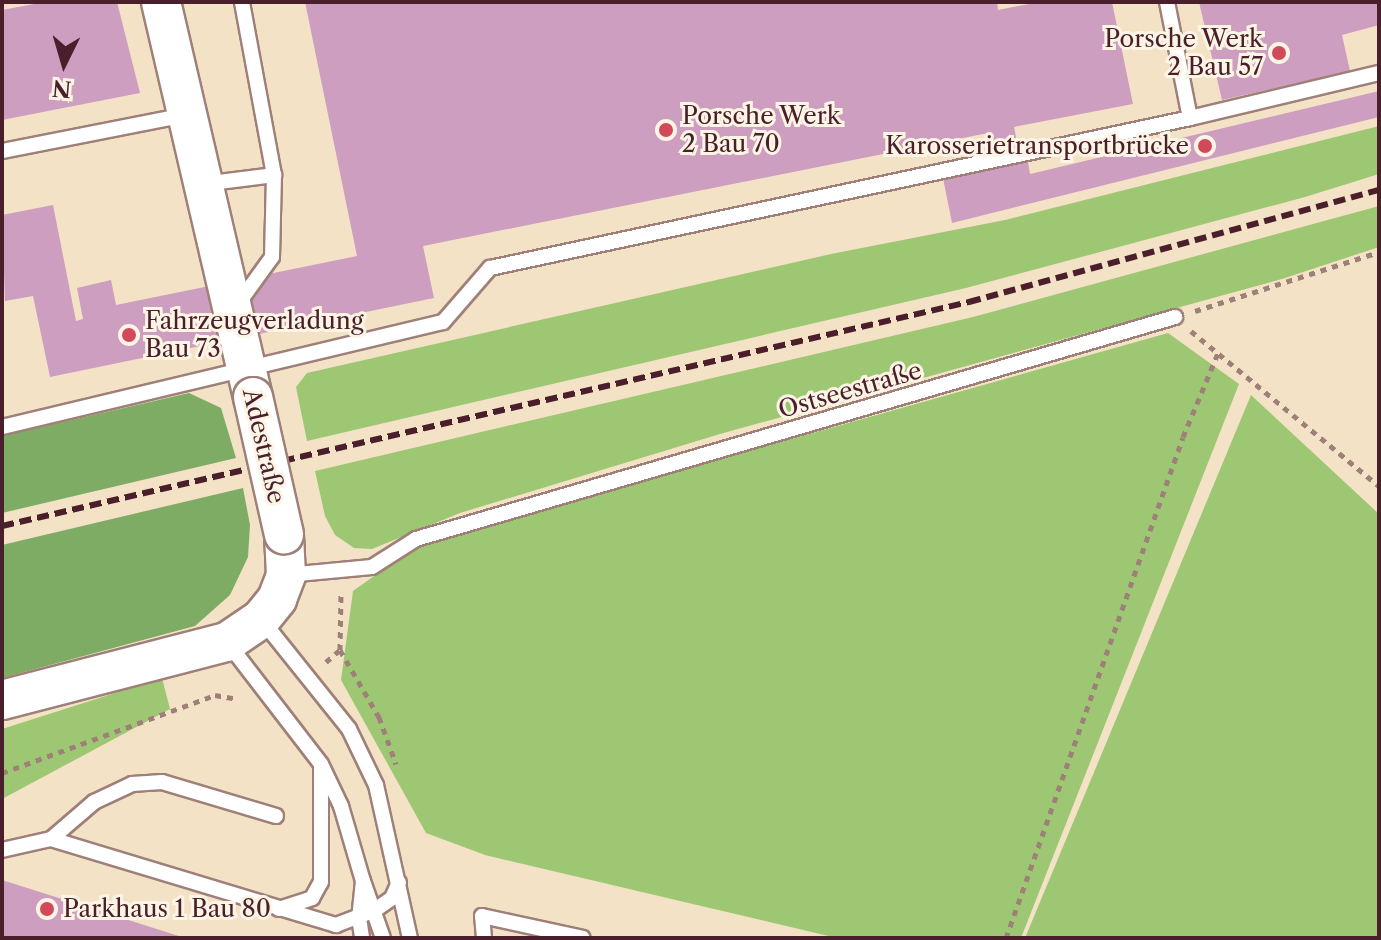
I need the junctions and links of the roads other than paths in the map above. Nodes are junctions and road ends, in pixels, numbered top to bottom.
1 (161, 2) edge
2 (242, 2) edge
3 (1167, 2) edge
4 (1379, 73) edge
5 (187, 115) junction
6 (1190, 118) junction
7 (2, 151) edge
8 (274, 175) junction
9 (203, 184) junction
10 (233, 311) junction
11 (1175, 317) road end
12 (249, 383) junction
13 (2, 427) edge
14 (286, 575) junction
15 (261, 619) junction
16 (227, 642) junction
17 (2, 700) edge
18 (321, 764) junction
19 (276, 816) dead end
20 (51, 839) junction
21 (2, 850) edge
22 (363, 881) junction
23 (399, 882) junction
24 (279, 909) junction
25 (375, 910) junction
26 (359, 918) junction
27 (362, 938) edge
28 (383, 938) edge
29 (410, 938) edge
30 (484, 938) edge
31 (583, 938) edge

1 - 5 main road, Adestraße
2 - 8 lane
3 - 6 lane
4 - 6 lane
5 - 7 lane
5 - 9 main road, Adestraße
6 - 12 lane
8 - 9 lane
8 - 10 lane
9 - 10 main road, Adestraße
10 - 12 main road, Adestraße
11 - 14 lane, Ostseestraße
12 - 13 lane
12 - 14 main road, Adestraße, bridge
14 - 15 main road, Adestraße
15 - 16 main road, Adestraße
15 - 23 lane
16 - 17 main road, Adestraße
16 - 18 lane
18 - 22 lane
18 - 24 lane
19 - 20 lane
20 - 21 lane
20 - 24 lane
22 - 25 lane
22 - 26 lane
23 - 25 lane
23 - 29 lane
24 - 26 lane
25 - 26 lane
25 - 28 lane
26 - 27 lane
30 - 31 lane

